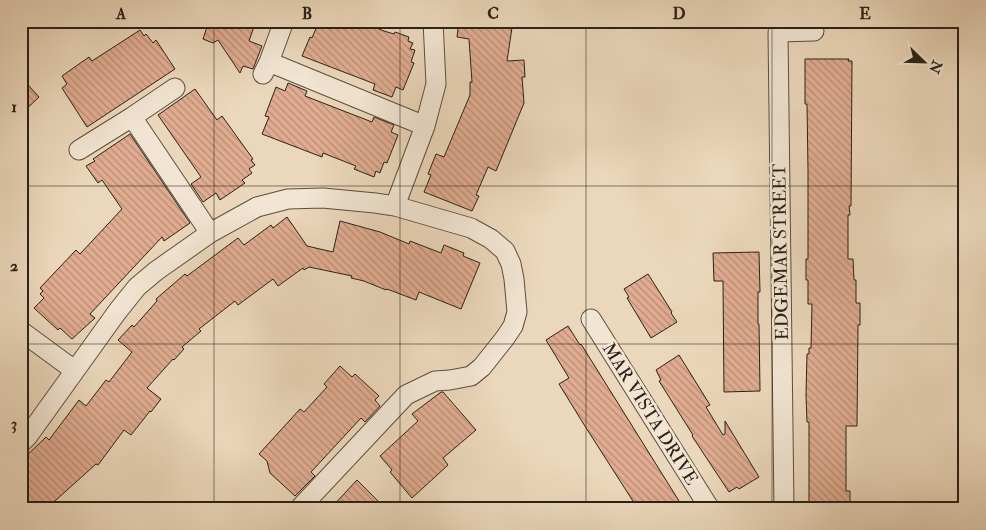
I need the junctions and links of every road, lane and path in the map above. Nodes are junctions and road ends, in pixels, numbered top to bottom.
1 (284, 21) edge
2 (433, 21) edge
3 (814, 31) dead end
4 (175, 88) dead end
5 (132, 117) junction
6 (425, 126) junction
7 (79, 150) dead end
8 (395, 206) junction
9 (210, 232) junction
10 (591, 319) dead end
11 (21, 331) edge
12 (74, 370) junction
13 (21, 443) edge
14 (300, 509) edge
15 (710, 509) edge
16 (784, 509) edge

1 - 6 street
2 - 6 street
3 - 16 street, EDGEMAR STREET
4 - 5 street
5 - 7 street
5 - 9 street
6 - 8 street
8 - 9 street
8 - 14 street
9 - 12 street
10 - 15 street, MAR VISTA DRIVE
11 - 12 street
12 - 13 street

